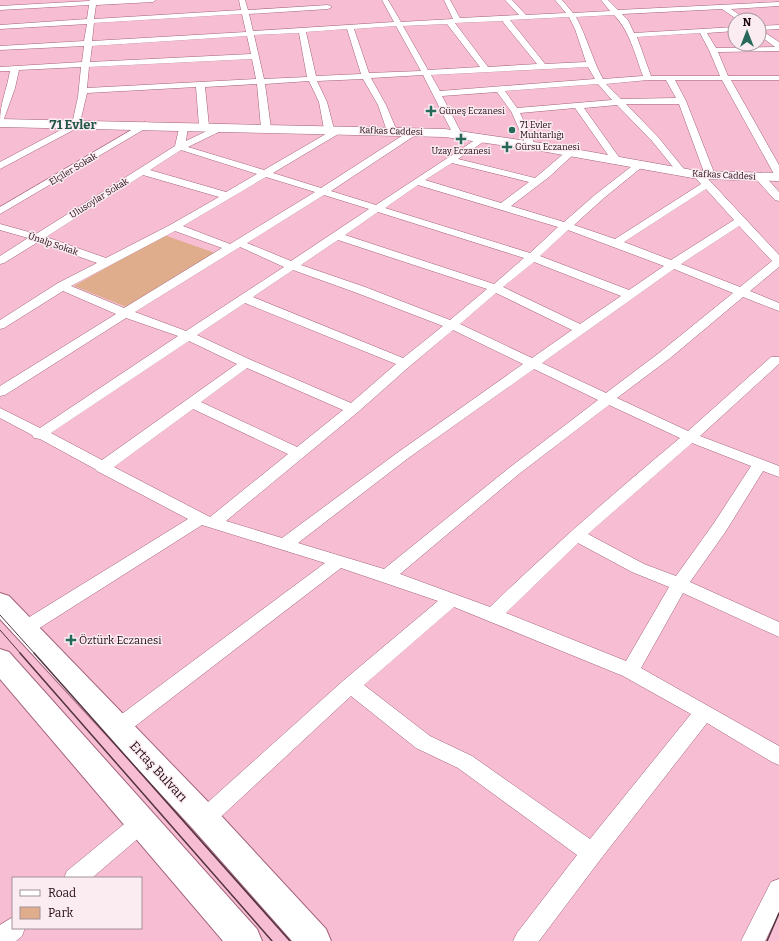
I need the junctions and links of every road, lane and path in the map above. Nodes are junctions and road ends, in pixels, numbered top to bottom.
1 (153, 0) edge
2 (242, 0) edge
3 (385, 0) edge
4 (447, 0) edge
5 (508, 0) edge
6 (558, 0) edge
7 (604, 0) edge
8 (93, 2) edge
9 (779, 4) edge
10 (724, 7) junction
11 (0, 8) edge
12 (244, 12) junction
13 (731, 12) edge
14 (618, 13) junction
15 (331, 14) edge
16 (572, 16) junction
17 (525, 18) junction
18 (506, 20) junction
19 (90, 21) junction
20 (454, 22) junction
21 (397, 24) junction
22 (0, 27) edge
23 (779, 27) edge
24 (350, 28) junction
25 (767, 28) edge
26 (727, 29) edge
27 (302, 31) junction
28 (702, 31) junction
29 (250, 34) junction
30 (632, 35) junction
31 (767, 38) edge
32 (88, 44) junction
33 (779, 46) edge
34 (0, 48) edge
35 (779, 49) edge
36 (714, 50) junction
37 (255, 56) junction
38 (591, 64) junction
39 (86, 66) junction
40 (543, 67) junction
41 (16, 68) junction
42 (0, 69) edge
43 (486, 70) junction
44 (426, 73) junction
45 (366, 76) junction
46 (648, 78) junction
47 (669, 78) junction
48 (725, 78) junction
49 (779, 78) edge
50 (312, 79) junction
51 (261, 82) junction
52 (600, 82) junction
53 (200, 84) junction
54 (499, 89) junction
55 (82, 91) junction
56 (437, 94) junction
57 (682, 101) junction
58 (618, 102) junction
59 (578, 106) junction
60 (515, 111) junction
61 (3, 123) edge
62 (76, 125) junction
63 (145, 125) junction
64 (184, 126) junction
65 (204, 126) junction
66 (222, 127) junction
67 (266, 128) junction
68 (334, 129) junction
69 (392, 131) junction
70 (414, 132) junction
71 (457, 134) junction
72 (484, 138) junction
73 (530, 145) junction
74 (180, 147) junction
75 (571, 152) junction
76 (451, 160) junction
77 (616, 160) junction
78 (639, 165) junction
79 (0, 166) edge
80 (142, 171) junction
81 (681, 171) junction
82 (265, 174) junction
83 (779, 174) edge
84 (760, 177) junction
85 (705, 178) junction
86 (779, 178) edge
87 (417, 181) junction
88 (537, 181) junction
89 (322, 191) junction
90 (228, 196) junction
91 (779, 198) edge
92 (503, 207) junction
93 (379, 208) junction
94 (0, 211) edge
95 (741, 220) junction
96 (0, 226) edge
97 (565, 226) junction
98 (174, 227) junction
99 (337, 236) junction
100 (36, 237) junction
101 (616, 243) junction
102 (235, 246) junction
103 (532, 257) junction
104 (0, 261) edge
105 (105, 262) junction
106 (779, 262) edge
107 (674, 265) junction
108 (292, 266) junction
109 (62, 286) junction
110 (495, 288) junction
111 (742, 293) junction
112 (630, 295) junction
113 (244, 298) junction
114 (779, 307) edge
115 (125, 313) junction
116 (0, 325) edge
117 (452, 325) junction
118 (582, 330) junction
119 (189, 336) junction
120 (778, 362) edge
121 (246, 363) junction
122 (405, 363) junction
123 (533, 363) junction
124 (0, 392) edge
125 (608, 399) junction
126 (192, 403) junction
127 (353, 409) junction
128 (0, 412) edge
129 (39, 435) junction
130 (690, 437) junction
131 (298, 453) junction
132 (760, 464) junction
133 (102, 468) junction
134 (779, 472) edge
135 (206, 521) junction
136 (578, 536) junction
137 (284, 545) junction
138 (338, 562) junction
139 (387, 576) junction
140 (679, 584) junction
141 (452, 599) junction
142 (0, 603) edge
143 (493, 615) junction
144 (24, 629) junction
145 (779, 630) edge
146 (0, 660) edge
147 (630, 671) junction
148 (351, 685) junction
149 (704, 712) junction
150 (118, 728) junction
151 (779, 756) edge
152 (204, 819) junction
153 (141, 823) junction
154 (592, 853) junction
155 (76, 877) edge
156 (779, 890) edge
157 (13, 929) edge
158 (0, 940) edge
159 (245, 941) edge
160 (314, 941) edge
161 (525, 941) edge
162 (753, 941) edge

1 - 8 street
2 - 12 street
3 - 21 street
4 - 20 street
5 - 17 street
6 - 16 street
7 - 14 street
8 - 11 street
8 - 19 street
9 - 10 street
10 - 13 street
10 - 14 street
12 - 15 street
12 - 19 street
12 - 29 street
14 - 16 street
14 - 30 street
15 - 24 street
15 - 27 street
16 - 17 street
16 - 38 street
17 - 18 street
18 - 20 street
18 - 40 street
19 - 22 street
19 - 32 street
20 - 21 street
20 - 43 street
21 - 24 street
21 - 44 street
23 - 25 street
24 - 45 street
26 - 28 street
27 - 29 street
27 - 50 street
28 - 30 street
28 - 36 street
29 - 32 street
29 - 37 street
30 - 46 street
31 - 33 street
32 - 34 street
32 - 39 street
35 - 36 street
36 - 48 street
37 - 39 street
37 - 51 street
38 - 40 street
38 - 52 street
39 - 41 street
39 - 55 street
40 - 43 street
41 - 42 street
41 - 61 street
43 - 44 street
44 - 45 street
44 - 56 street
45 - 50 street
45 - 69 street
46 - 47 street
46 - 52 street
47 - 48 street
47 - 57 street
48 - 49 street
48 - 83 street
50 - 51 street
50 - 68 street
51 - 53 street
51 - 67 street
52 - 54 street
52 - 58 street
53 - 55 street
53 - 65 street
54 - 56 street
54 - 60 street
55 - 62 street
56 - 71 street
57 - 58 street
57 - 85 street
58 - 59 street
58 - 81 street
59 - 60 street
59 - 77 street
60 - 73 street
61 - 62 street, Kafkas Caddesi
62 - 63 street, Kafkas Caddesi
62 - 79 street
63 - 64 street, Kafkas Caddesi
63 - 94 street, Elçiler Sokak
64 - 65 street, Kafkas Caddesi
64 - 74 street
65 - 66 street, Kafkas Caddesi
66 - 67 street, Kafkas Caddesi
66 - 74 street, Ulusoylar Sokak
67 - 68 street, Kafkas Caddesi
68 - 69 street, Kafkas Caddesi
68 - 82 street
69 - 70 street, Kafkas Caddesi
70 - 71 street, Kafkas Caddesi
70 - 89 street
71 - 72 street, Kafkas Caddesi
72 - 73 street, Kafkas Caddesi
72 - 76 street
73 - 75 street, Kafkas Caddesi
74 - 80 street, Ulusoylar Sokak
74 - 82 street
75 - 77 street, Kafkas Caddesi
75 - 88 street
76 - 87 street
76 - 88 street
77 - 78 street, Kafkas Caddesi
78 - 81 street, Kafkas Caddesi
78 - 97 street
80 - 90 street
80 - 100 street, Ulusoylar Sokak
81 - 85 street, Kafkas Caddesi
82 - 89 street
82 - 90 street
84 - 85 street, Kafkas Caddesi
84 - 86 street, Kafkas Caddesi
84 - 91 street
85 - 95 street
85 - 101 street
87 - 92 street
87 - 93 street
88 - 92 street
89 - 93 street
89 - 102 street
90 - 98 street
92 - 97 street
93 - 99 street
93 - 103 street
95 - 106 street
95 - 107 street
96 - 100 street, Ünalp Sokak
97 - 101 street
97 - 103 street
98 - 102 street
98 - 105 street
99 - 108 street
99 - 110 street
100 - 104 street, Ulusoylar Sokak
100 - 105 street, Ünalp Sokak
101 - 107 street
102 - 108 street
102 - 115 street
103 - 110 street
103 - 112 street
105 - 109 street
106 - 111 street
107 - 111 street
107 - 112 street
108 - 113 street
108 - 117 street
109 - 115 street
109 - 116 street
110 - 117 street
110 - 118 street
111 - 114 street
111 - 125 street
112 - 118 street
113 - 119 street
113 - 122 street
115 - 119 street
115 - 124 street
117 - 122 street
117 - 123 street
118 - 123 street
119 - 121 street
119 - 129 street
120 - 130 street
121 - 126 street
121 - 127 street
122 - 127 street
123 - 125 street
123 - 137 street
125 - 130 street
125 - 139 street
126 - 131 street
126 - 133 street
127 - 131 street
128 - 129 street
129 - 133 street
130 - 132 street
130 - 136 street
131 - 135 street
132 - 134 street
132 - 140 street
133 - 135 street
135 - 137 street
135 - 144 street
136 - 140 street
136 - 143 street
137 - 138 street
138 - 139 street
138 - 150 street
139 - 141 street
140 - 145 street
140 - 147 street
141 - 143 street
141 - 148 street
142 - 144 main road, Ertaş Bulvarı
143 - 147 street
144 - 150 main road, Ertaş Bulvarı
146 - 153 main road
147 - 149 street
148 - 152 street
148 - 154 street
149 - 151 street
149 - 154 street
150 - 152 main road, Ertaş Bulvarı
152 - 160 main road, Ertaş Bulvarı
153 - 155 street
153 - 159 main road
154 - 161 street
156 - 162 street
157 - 158 street

